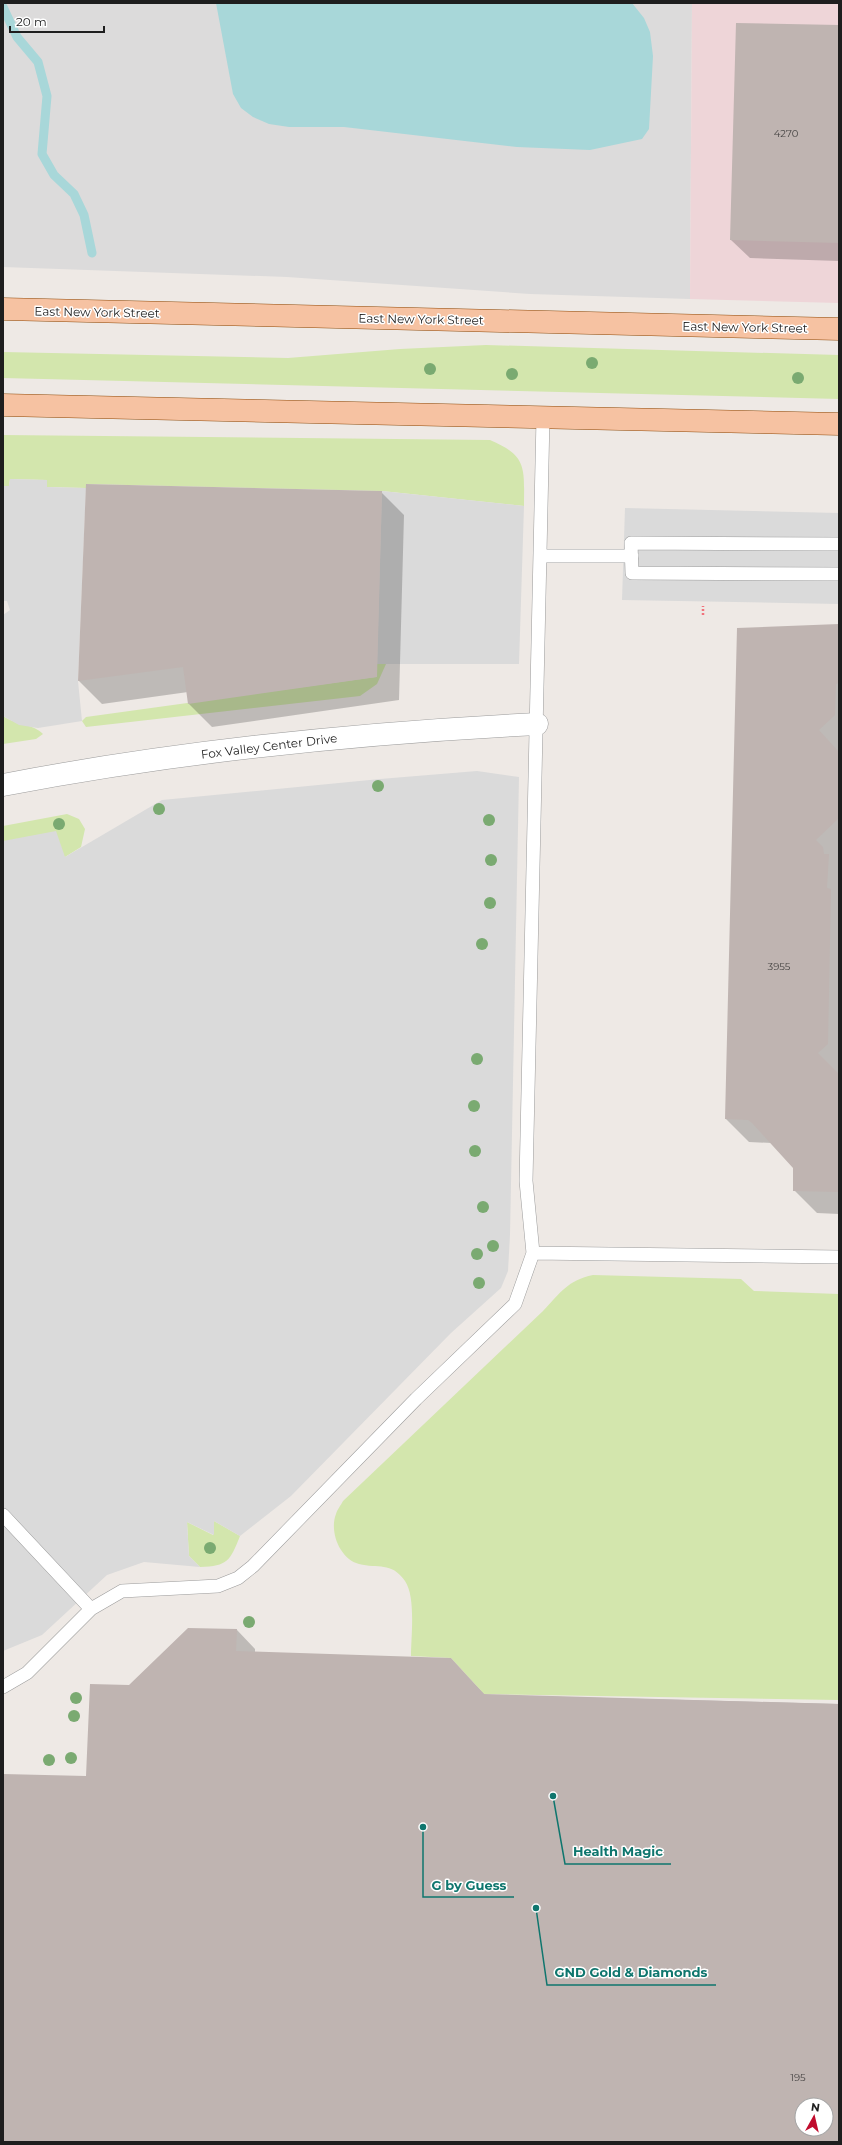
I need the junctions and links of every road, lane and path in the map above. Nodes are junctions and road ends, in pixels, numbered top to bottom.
1 (3, 310) edge
2 (839, 329) edge
3 (3, 405) edge
4 (543, 418) junction
5 (839, 424) edge
6 (839, 544) edge
7 (540, 556) junction
8 (632, 556) junction
9 (839, 574) edge
10 (703, 606) dead end
11 (703, 615) dead end
12 (537, 724) junction
13 (3, 785) edge
14 (533, 1253) junction
15 (839, 1257) edge
16 (3, 1515) edge
17 (91, 1609) junction
18 (3, 1687) edge

1 - 2 main road, East New York Street
3 - 4 main road
4 - 5 main road
4 - 7 lane
6 - 8 lane
7 - 8 lane
7 - 12 lane
8 - 9 lane
10 - 11 path
12 - 13 street, Fox Valley Center Drive
12 - 14 lane
14 - 15 lane
14 - 17 lane
16 - 17 lane
17 - 18 lane

